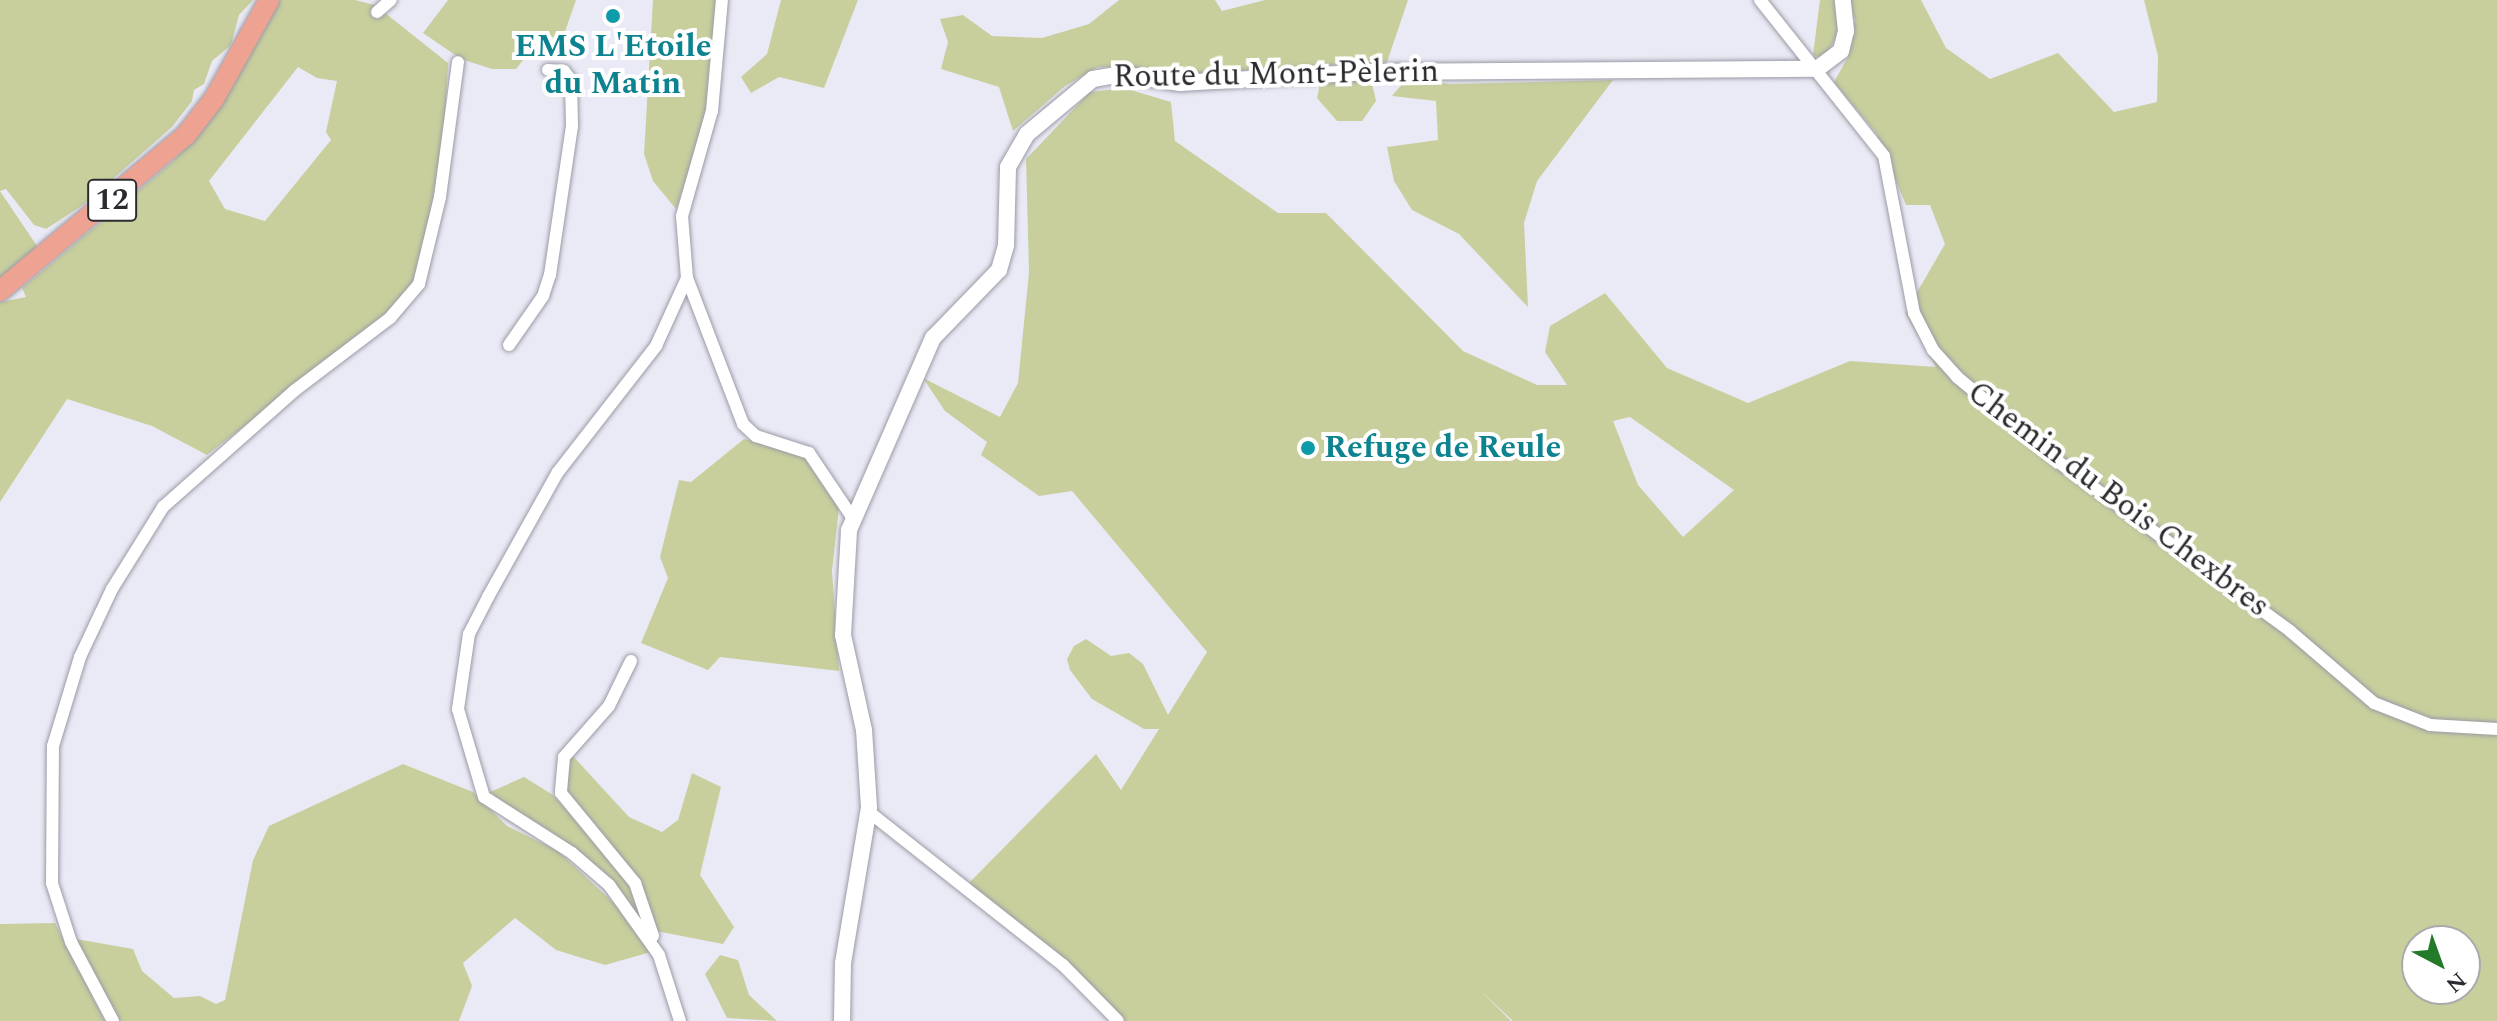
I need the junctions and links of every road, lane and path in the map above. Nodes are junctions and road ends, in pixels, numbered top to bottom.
1 (269, 0) edge
2 (391, 0) edge
3 (722, 0) edge
4 (1760, 0) edge
5 (1843, 0) edge
6 (377, 12) dead end
7 (458, 62) dead end
8 (1817, 69) junction
9 (548, 70) dead end
10 (687, 278) junction
11 (0, 291) edge
12 (509, 345) dead end
13 (852, 517) junction
14 (631, 661) dead end
15 (2497, 729) edge
16 (869, 812) junction
17 (659, 955) junction
18 (113, 1021) edge
19 (680, 1021) edge
20 (842, 1021) edge
21 (1118, 1021) edge

1 - 11 main road, 12
2 - 6 street
3 - 10 street
4 - 8 street, Chemin du Bois Chexbres
5 - 8 street
7 - 18 street
8 - 13 street, Route du Mont-Pèlerin
8 - 15 street, Chemin du Bois Chexbres
9 - 12 street
10 - 13 street
10 - 17 street
13 - 16 street, Route du Mont-Pèlerin
14 - 17 street
16 - 20 street, Route du Mont-Pèlerin
16 - 21 street
17 - 19 street

